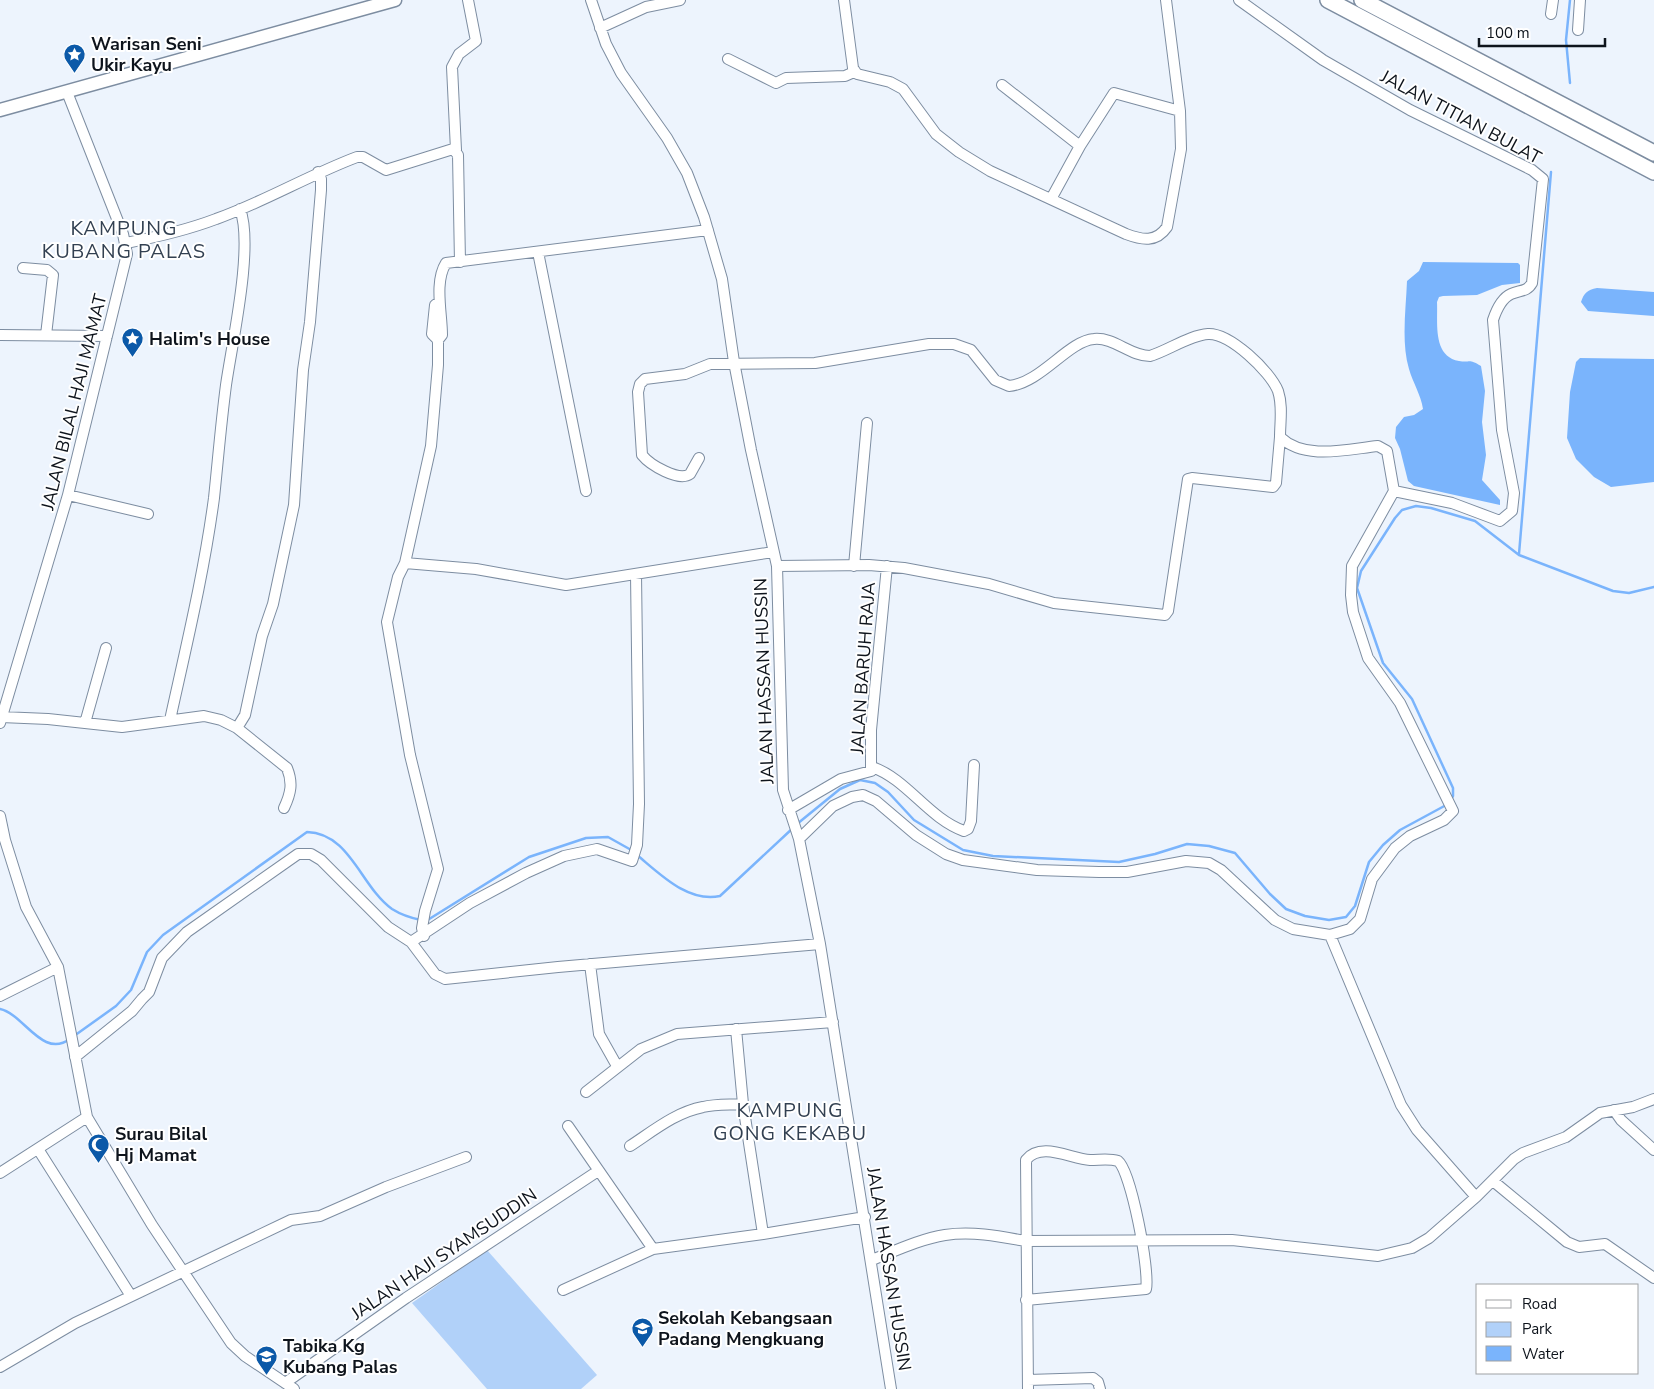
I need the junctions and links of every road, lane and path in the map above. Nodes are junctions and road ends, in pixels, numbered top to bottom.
1 (396, 0) edge
2 (468, 0) edge
3 (591, 0) edge
4 (680, 0) edge
5 (844, 0) edge
6 (1166, 0) edge
7 (1239, 0) edge
8 (1328, 0) edge
9 (1362, 0) edge
10 (1553, 0) edge
11 (1580, 0) edge
12 (1551, 14) dead end
13 (600, 28) junction
14 (1578, 30) dead end
15 (728, 59) dead end
16 (854, 72) junction
17 (1002, 85) dead end
18 (67, 92) junction
19 (0, 110) edge
20 (1180, 110) junction
21 (1080, 146) junction
22 (457, 153) junction
23 (1654, 153) edge
24 (318, 172) junction
25 (1654, 172) edge
26 (1051, 199) junction
27 (240, 209) junction
28 (708, 230) junction
29 (126, 243) junction
30 (538, 252) junction
31 (460, 262) junction
32 (23, 268) dead end
33 (0, 334) edge
34 (46, 335) junction
35 (107, 336) junction
36 (734, 362) junction
37 (867, 423) dead end
38 (1280, 437) junction
39 (699, 458) dead end
40 (586, 491) dead end
41 (1394, 491) junction
42 (68, 495) junction
43 (148, 514) dead end
44 (774, 552) junction
45 (405, 563) junction
46 (777, 566) junction
47 (854, 566) junction
48 (887, 566) junction
49 (636, 574) junction
50 (106, 648) dead end
51 (1, 720) edge
52 (170, 720) junction
53 (85, 723) junction
54 (237, 728) junction
55 (974, 765) dead end
56 (871, 770) junction
57 (284, 808) dead end
58 (790, 814) junction
59 (0, 816) edge
60 (798, 836) junction
61 (423, 932) junction
62 (1330, 935) junction
63 (411, 942) junction
64 (820, 944) junction
65 (590, 964) junction
66 (58, 967) junction
67 (0, 996) edge
68 (833, 1022) junction
69 (736, 1029) junction
70 (74, 1052) junction
71 (617, 1066) junction
72 (586, 1092) dead end
73 (1654, 1099) edge
74 (743, 1104) junction
75 (1614, 1110) junction
76 (87, 1117) junction
77 (568, 1126) dead end
78 (630, 1146) dead end
79 (38, 1149) junction
80 (1654, 1150) edge
81 (466, 1157) dead end
82 (598, 1171) junction
83 (0, 1173) edge
84 (1493, 1181) junction
85 (1476, 1197) junction
86 (865, 1217) junction
87 (763, 1234) junction
88 (1025, 1241) junction
89 (1143, 1242) junction
90 (653, 1249) junction
91 (872, 1260) junction
92 (182, 1271) junction
93 (1654, 1278) edge
94 (563, 1290) dead end
95 (131, 1296) junction
96 (1026, 1300) junction
97 (0, 1366) edge
98 (1028, 1384) edge
99 (289, 1386) edge
100 (891, 1389) edge
101 (1100, 1389) edge

1 - 18 main road
2 - 22 street
3 - 13 street, JALAN HASSAN HUSSIN
4 - 13 street
5 - 16 street
6 - 20 street
7 - 41 street, JALAN TITIAN BULAT
8 - 25 highway
9 - 23 highway
10 - 12 street
11 - 14 street
13 - 28 street, JALAN HASSAN HUSSIN
15 - 16 street
16 - 26 street
17 - 21 street
18 - 19 main road
18 - 29 street, JALAN BILAL HAJI MAMAT
20 - 21 street
20 - 26 street
21 - 26 street
22 - 24 street
22 - 31 street
24 - 27 street
24 - 54 street
27 - 29 street
27 - 52 street
28 - 30 street
28 - 36 street, JALAN HASSAN HUSSIN
29 - 35 street, JALAN BILAL HAJI MAMAT
30 - 31 street
30 - 40 street
31 - 45 street
32 - 34 street
33 - 34 street
34 - 35 street
35 - 42 street, JALAN BILAL HAJI MAMAT
36 - 38 street
36 - 39 street
36 - 44 street, JALAN HASSAN HUSSIN
37 - 47 street
38 - 41 street
38 - 48 street
41 - 62 street
42 - 43 street
42 - 51 street, JALAN BILAL HAJI MAMAT
44 - 46 street, JALAN HASSAN HUSSIN
44 - 49 street
45 - 49 street
45 - 61 street
46 - 47 street
46 - 58 street, JALAN HASSAN HUSSIN
47 - 48 street
48 - 56 street, JALAN BARUH RAJA
49 - 61 street
50 - 53 street
51 - 53 street
52 - 53 street
52 - 54 street
54 - 57 street
55 - 56 street
56 - 58 street
58 - 60 street, JALAN HASSAN HUSSIN
59 - 66 street
60 - 62 street
60 - 64 street, JALAN HASSAN HUSSIN
61 - 63 street
62 - 85 street
63 - 65 street
63 - 70 street
64 - 65 street
64 - 68 street, JALAN HASSAN HUSSIN
65 - 71 street
66 - 67 street
66 - 70 street
68 - 69 street
68 - 86 street, JALAN HASSAN HUSSIN
69 - 71 street
69 - 74 street
70 - 76 street
71 - 72 street
73 - 75 street
74 - 78 street
74 - 87 street
75 - 80 street
75 - 84 street
76 - 79 street
76 - 92 street
77 - 82 street
79 - 83 street
79 - 95 street
81 - 92 street
82 - 90 street
82 - 99 street, JALAN HAJI SYAMSUDDIN
84 - 85 street
84 - 93 street
85 - 89 street
86 - 87 street
86 - 91 street, JALAN HASSAN HUSSIN
87 - 90 street
88 - 89 street
88 - 89 street
88 - 91 street
88 - 96 street
89 - 96 street
90 - 94 street
91 - 100 street, JALAN HASSAN HUSSIN
92 - 95 street
92 - 99 street
95 - 97 street
96 - 98 street
98 - 101 street

